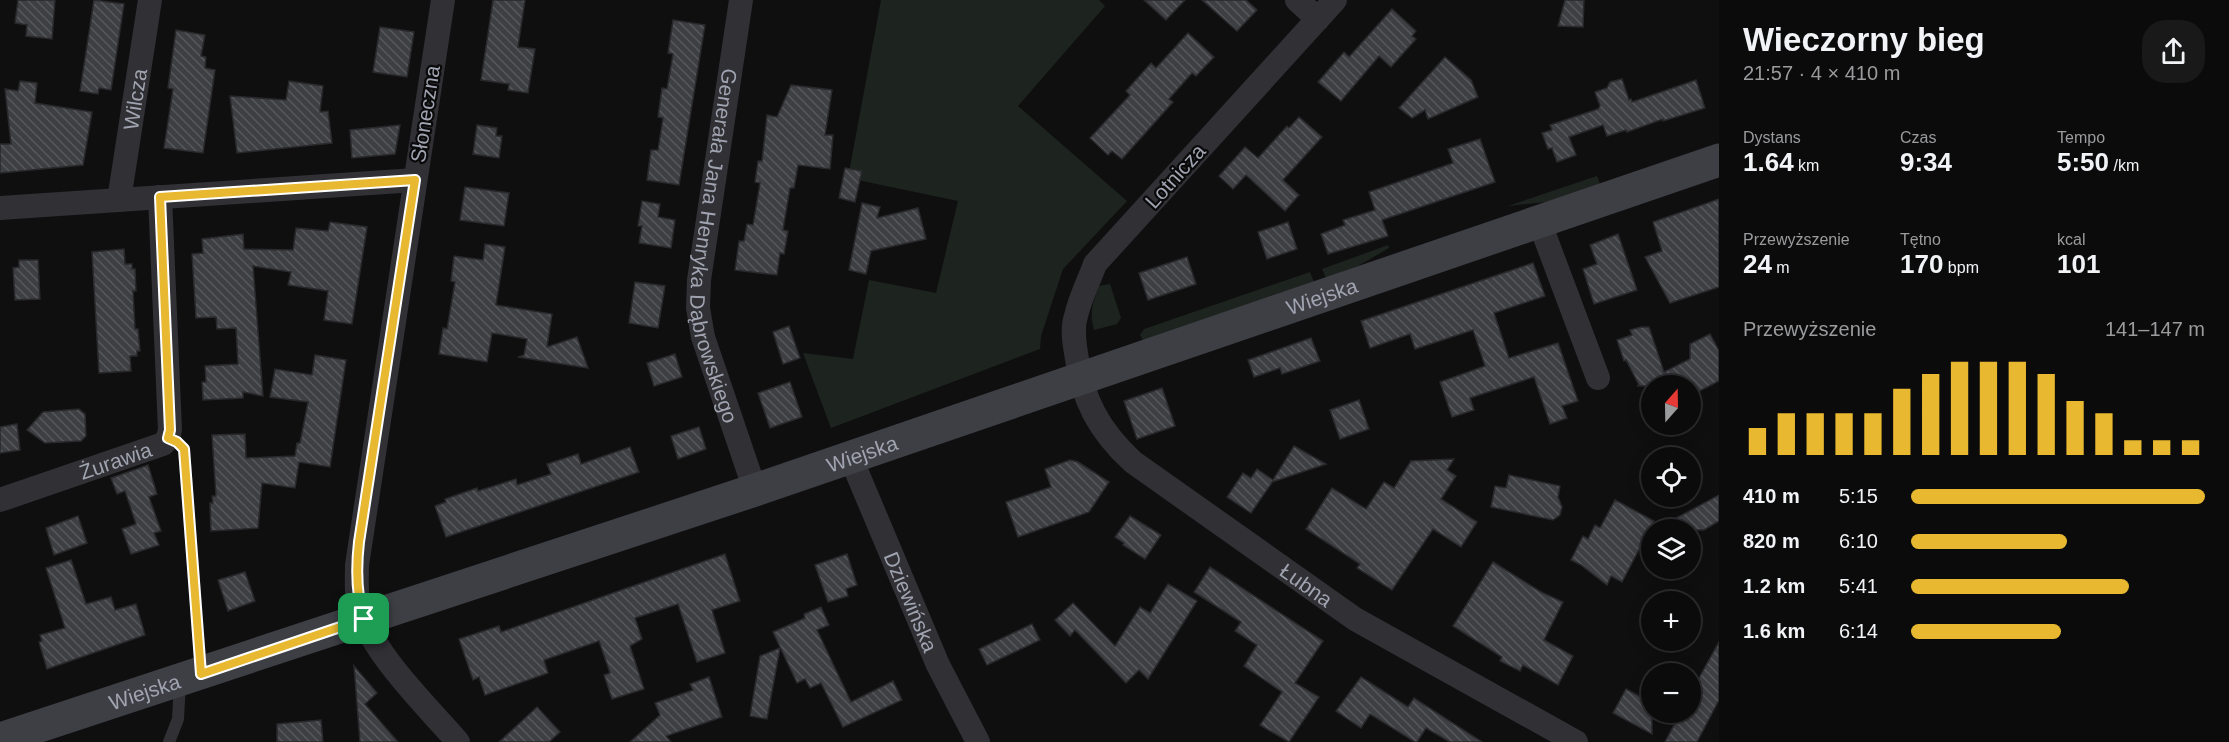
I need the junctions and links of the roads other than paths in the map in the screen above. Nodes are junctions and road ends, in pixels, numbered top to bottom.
1 (150, 0) edge
2 (443, 0) edge
3 (741, 0) edge
4 (1297, 0) edge
5 (1335, 0) edge
6 (1318, 19) junction
7 (1719, 160) edge
8 (415, 180) junction
9 (160, 197) junction
10 (120, 200) junction
11 (0, 208) edge
12 (1539, 221) junction
13 (1598, 378) dead end
14 (1080, 380) junction
15 (168, 438) junction
16 (850, 456) junction
17 (755, 490) junction
18 (0, 500) edge
19 (364, 619) junction
20 (190, 678) junction
21 (0, 739) edge
22 (169, 742) edge
23 (458, 742) edge
24 (978, 742) edge
25 (1576, 742) edge

1 - 10 street, Wilcza
2 - 8 street, Słoneczna
3 - 17 street, Generała Jana Henryka Dąbrowskiego
4 - 6 street
5 - 6 street, Lotnicza
6 - 14 street, Lotnicza
7 - 12 street, Wiejska
8 - 9 street
8 - 19 street, Słoneczna
9 - 10 street
9 - 15 street, Żurawia
10 - 11 street
12 - 13 street
12 - 14 street, Wiejska
14 - 16 street, Wiejska
14 - 25 street, Łubna
15 - 18 street, Żurawia
15 - 20 lane
16 - 17 street, Wiejska
16 - 24 street, Dziewińska
17 - 19 street, Wiejska
19 - 20 street, Wiejska
19 - 23 street, Słoneczna
20 - 21 street, Wiejska
20 - 22 lane

